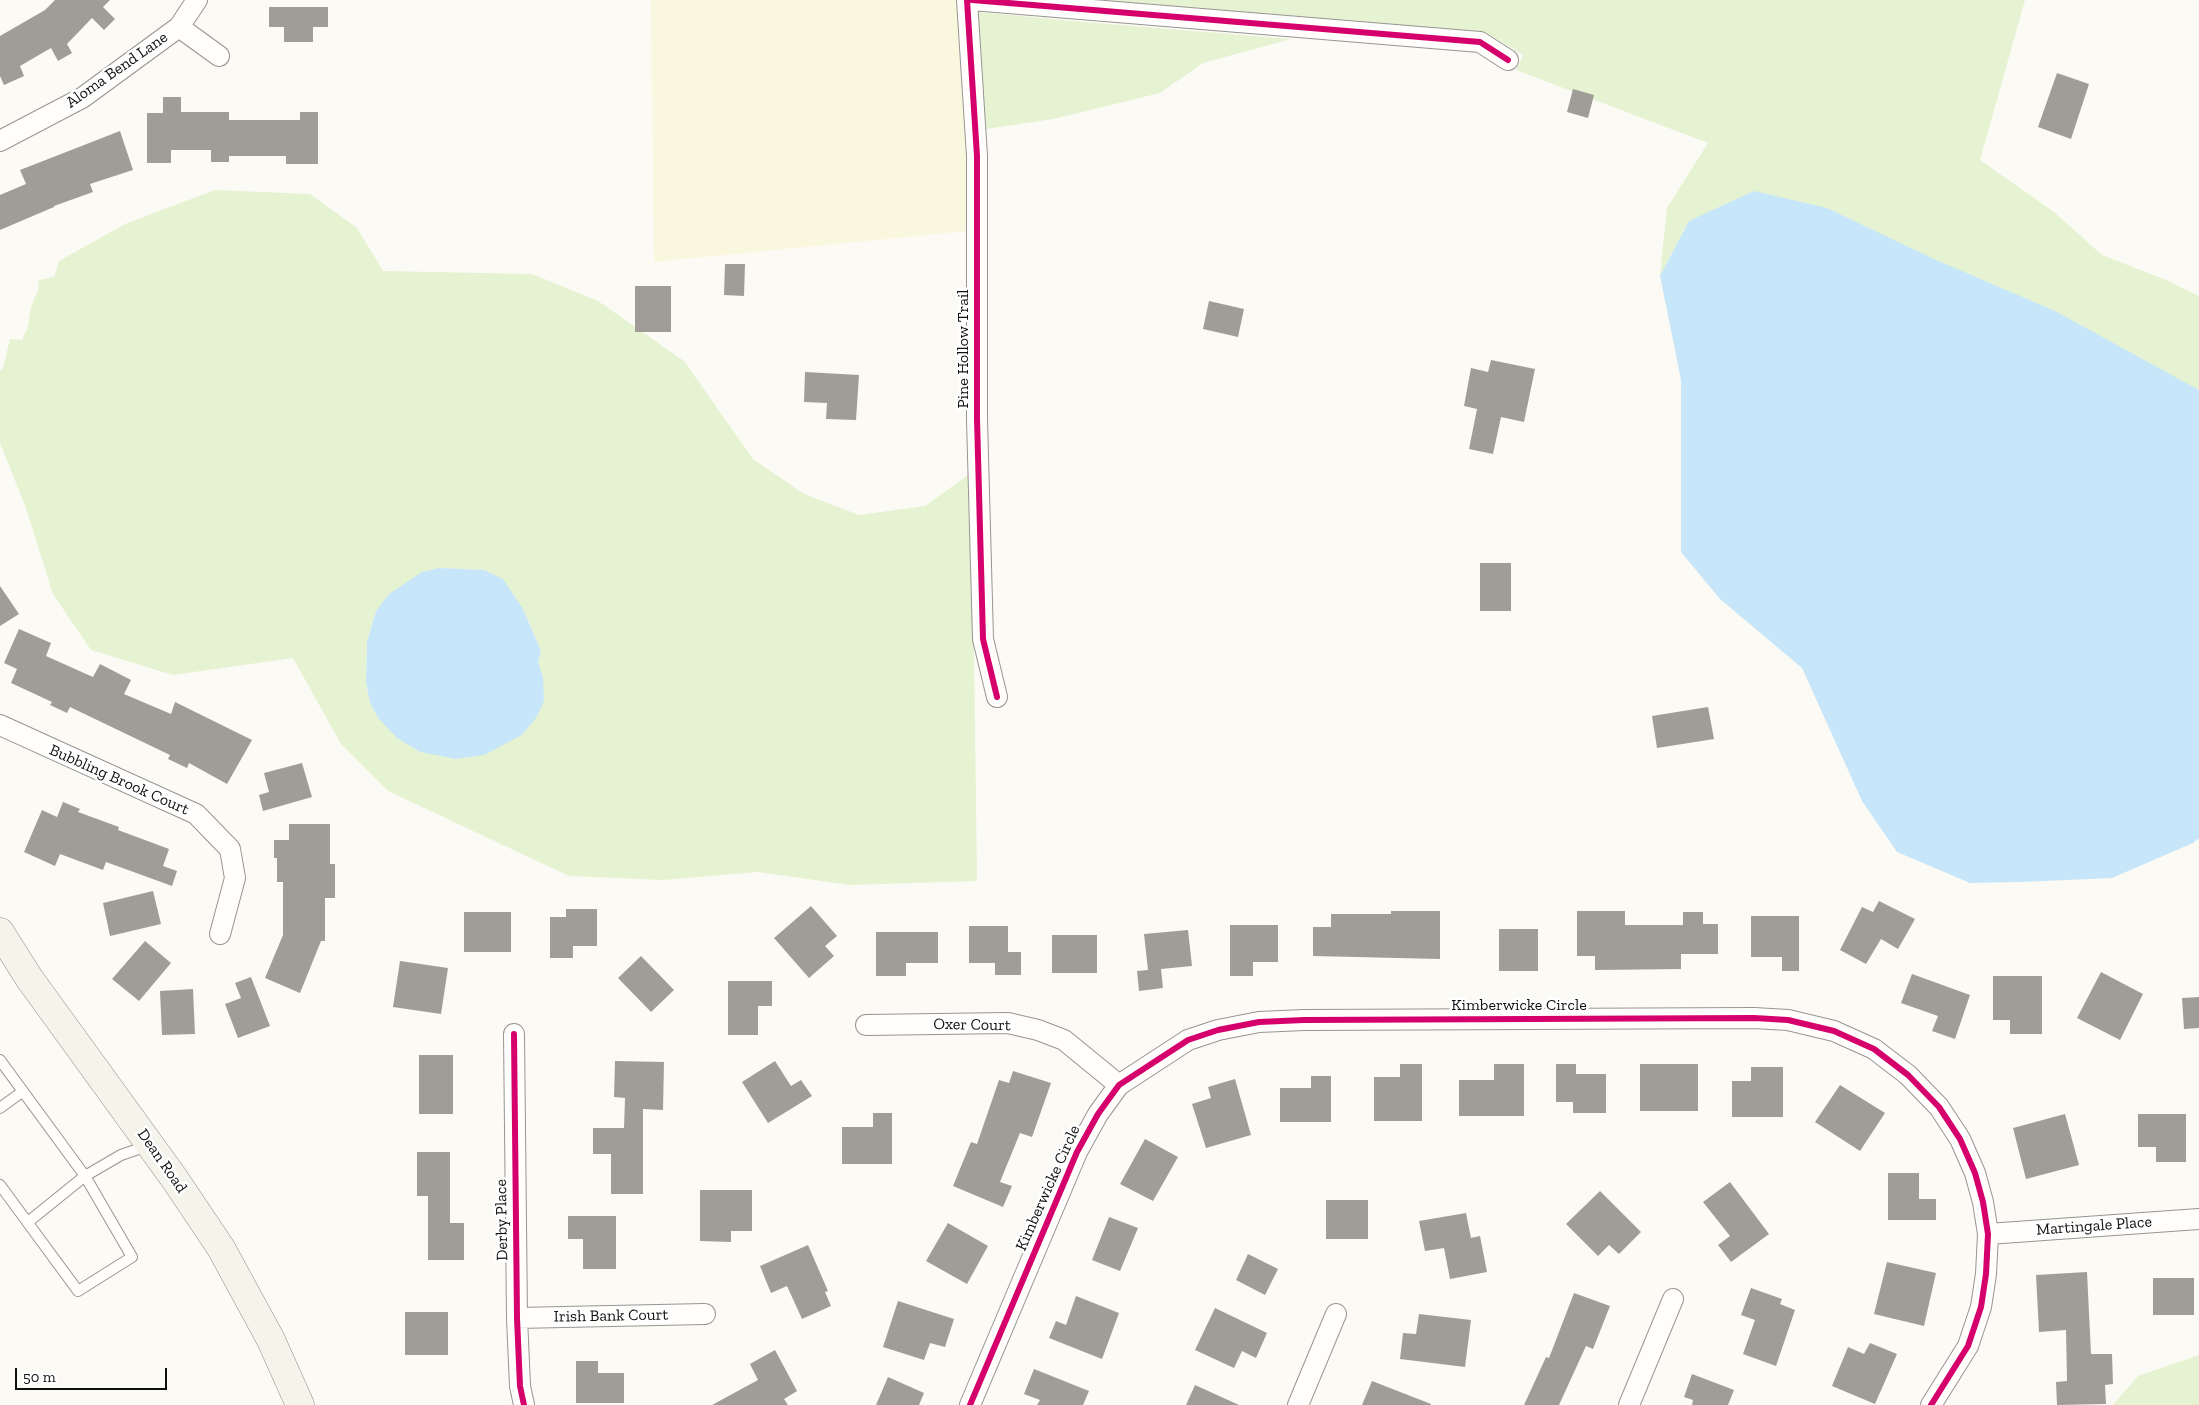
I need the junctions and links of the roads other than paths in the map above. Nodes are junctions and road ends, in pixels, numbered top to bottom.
1 (197, 0) edge
2 (967, 0) edge
3 (972, 0) edge
4 (179, 27) junction
5 (219, 56) dead end
6 (1508, 60) dead end
7 (0, 141) edge
8 (997, 697) dead end
9 (0, 726) edge
10 (0, 932) edge
11 (220, 934) dead end
12 (866, 1025) dead end
13 (514, 1034) dead end
14 (0, 1060) edge
15 (1119, 1085) junction
16 (22, 1092) junction
17 (0, 1108) edge
18 (151, 1145) junction
19 (85, 1176) junction
20 (0, 1185) edge
21 (2199, 1219) edge
22 (28, 1222) junction
23 (1988, 1234) junction
24 (1673, 1299) dead end
25 (705, 1314) dead end
26 (1336, 1314) dead end
27 (517, 1318) junction
28 (300, 1405) edge
29 (524, 1405) edge
30 (970, 1405) edge
31 (1298, 1405) edge
32 (1629, 1405) edge
33 (1931, 1405) edge

1 - 4 street, Aloma Bend Lane
2 - 8 street, Pine Hollow Trail
3 - 6 street
4 - 5 street
4 - 7 street, Aloma Bend Lane
9 - 11 street, Bubbling Brook Court
10 - 18 main road, Dean Road
12 - 15 street, Oxer Court
13 - 27 street, Derby Place
14 - 16 lane
15 - 23 street, Kimberwicke Circle
15 - 30 street, Kimberwicke Circle
16 - 17 lane
16 - 19 lane
18 - 19 lane
18 - 28 main road, Dean Road
19 - 22 lane
19 - 22 lane
20 - 22 lane
21 - 23 street, Martingale Place
23 - 33 street, Kimberwicke Circle
24 - 32 street
25 - 27 street, Irish Bank Court
26 - 31 street
27 - 29 street, Derby Place

